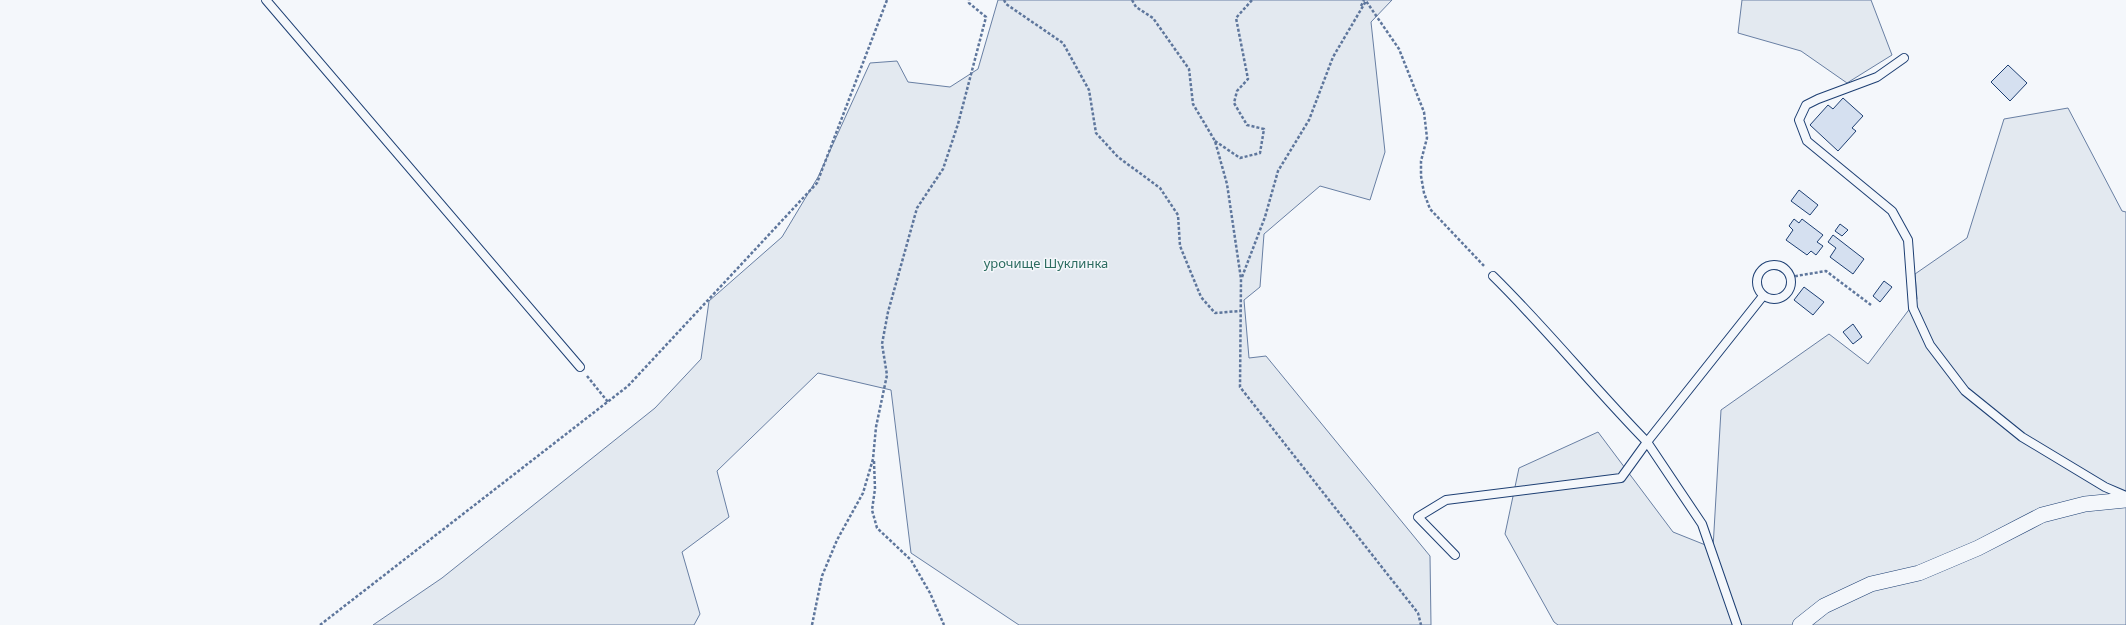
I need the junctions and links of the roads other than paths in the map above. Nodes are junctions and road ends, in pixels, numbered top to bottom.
1 (266, 0) edge
2 (1904, 58) dead end
3 (1493, 276) road end
4 (1763, 296) junction
5 (580, 367) road end
6 (1647, 442) junction
7 (2126, 496) edge
8 (2126, 500) edge
9 (1455, 555) dead end
10 (1737, 625) edge
11 (1800, 625) edge

1 - 5 lane
2 - 7 lane
3 - 6 lane
4 - 4 lane
4 - 6 lane
6 - 9 lane
6 - 10 lane
8 - 11 street

